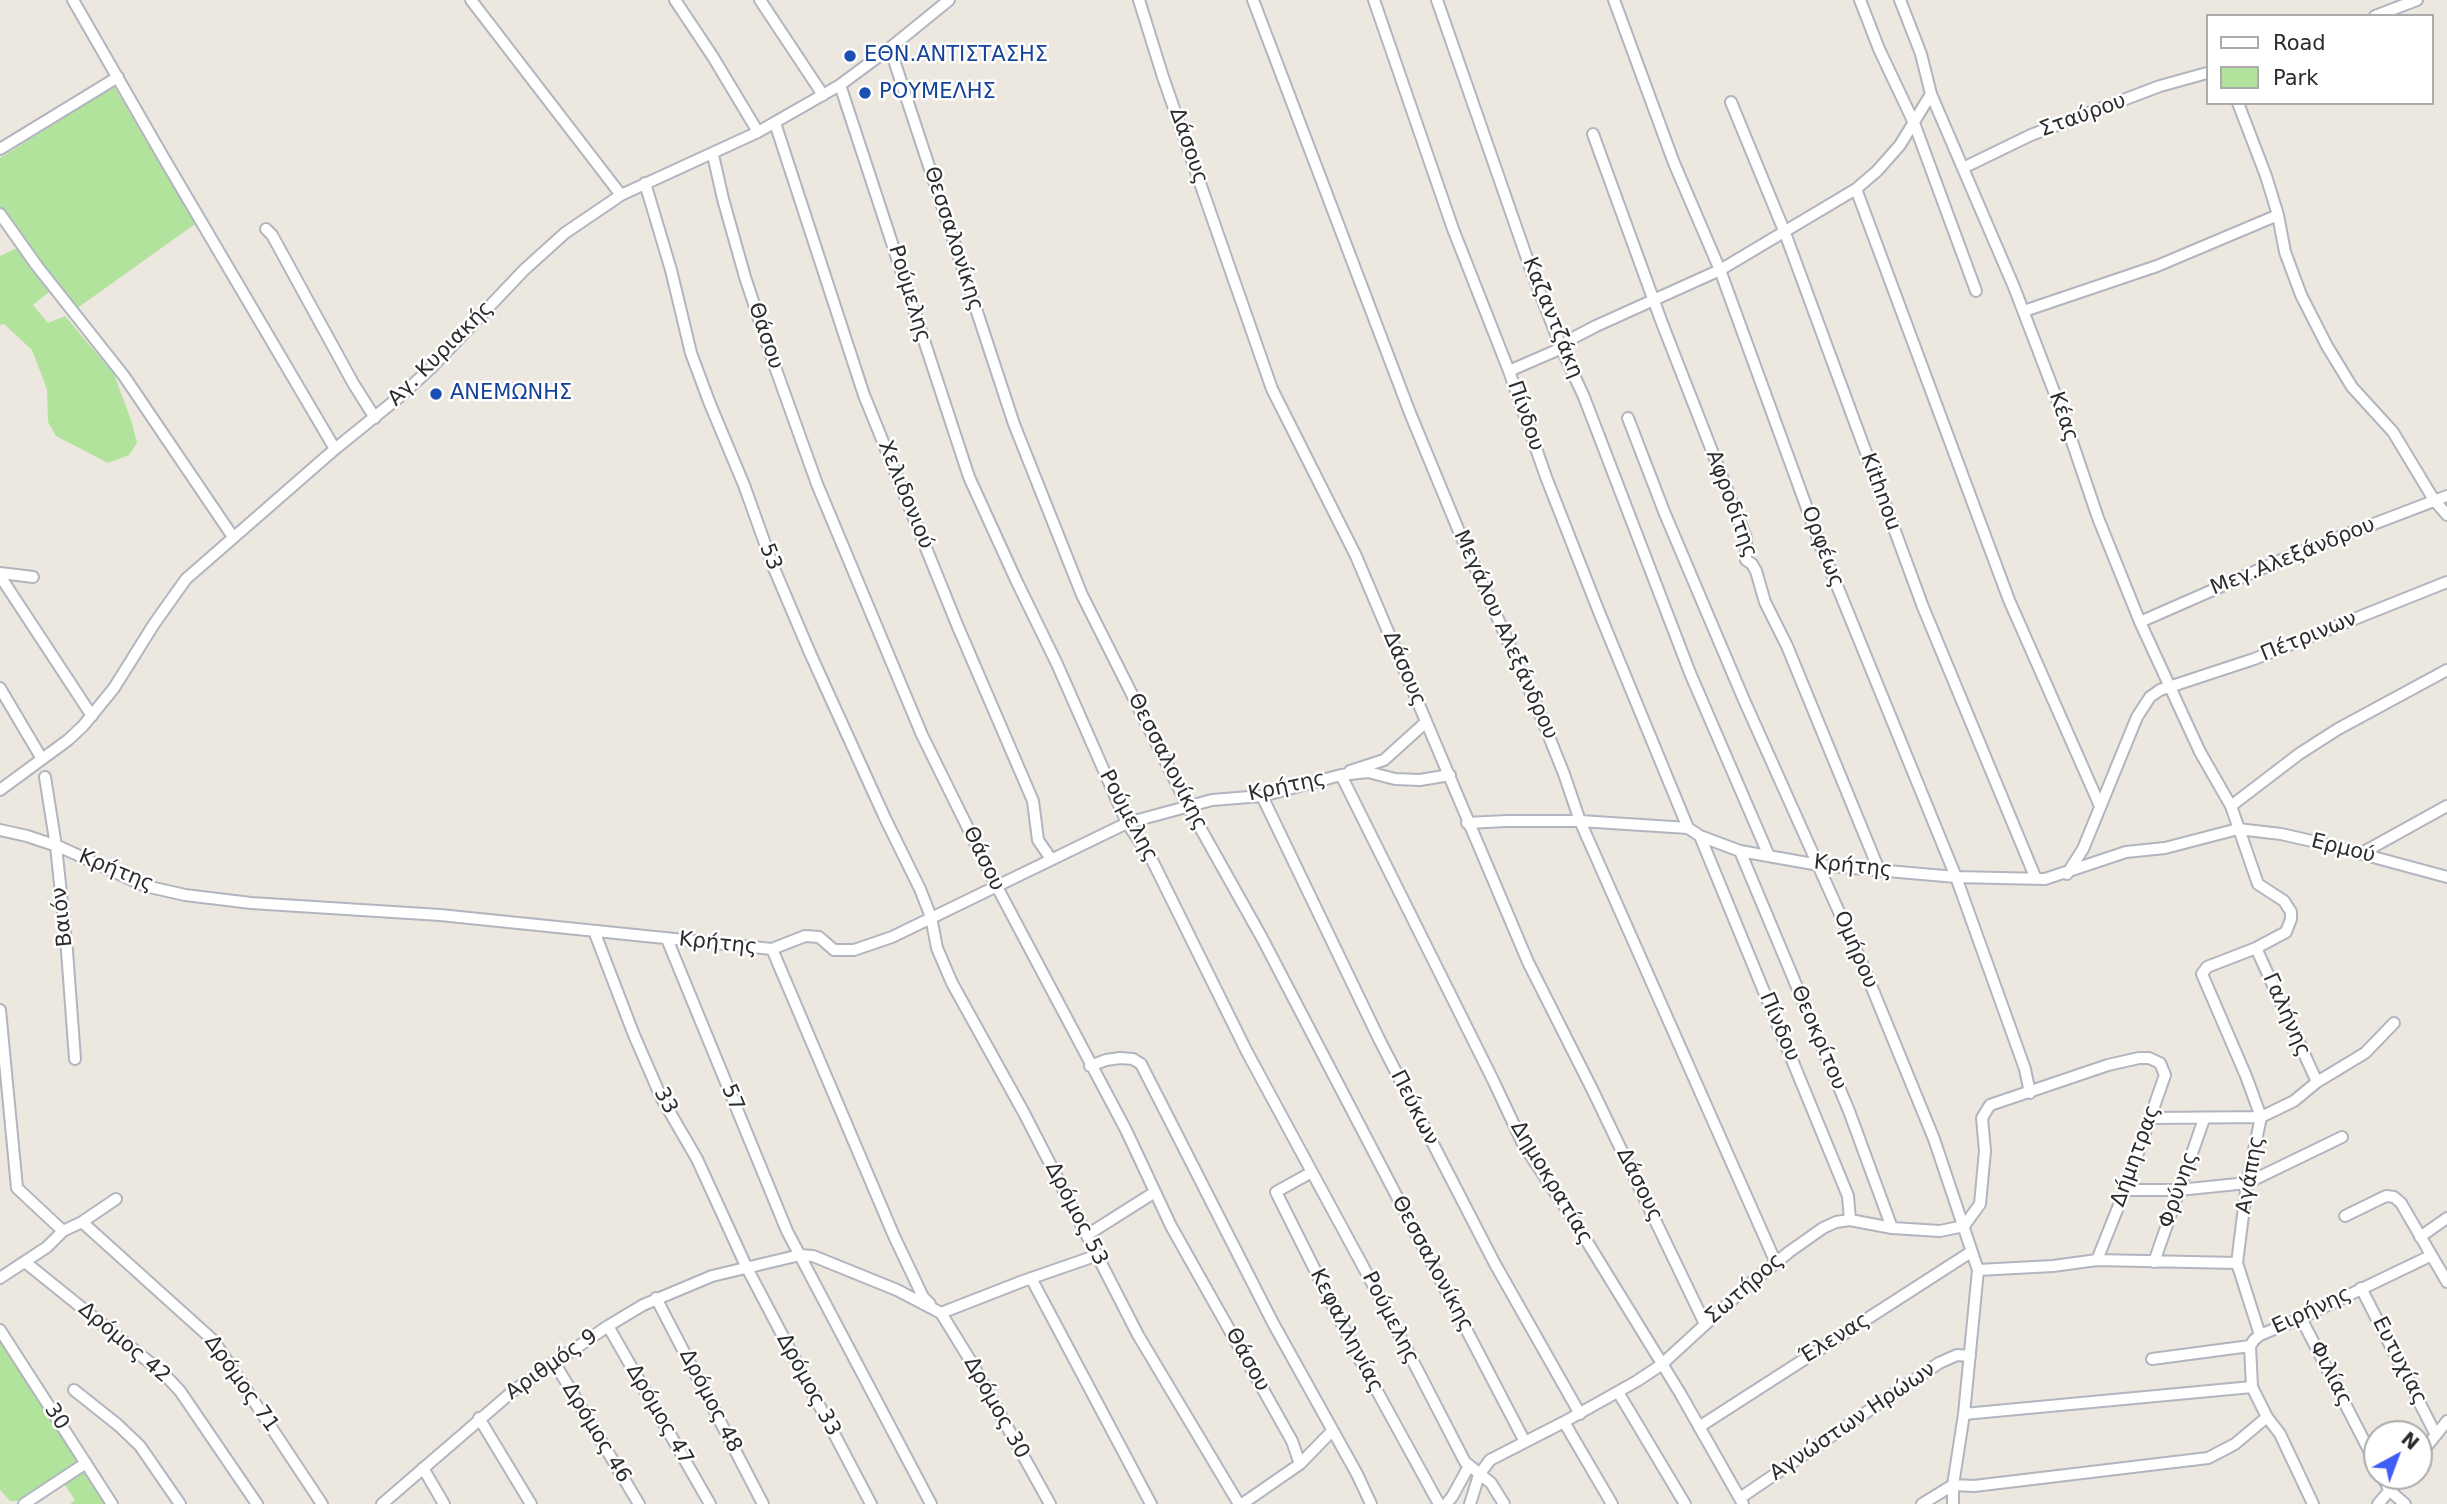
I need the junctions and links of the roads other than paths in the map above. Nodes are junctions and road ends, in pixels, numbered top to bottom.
1 (73, 0) edge
2 (471, 0) edge
3 (675, 0) edge
4 (760, 0) edge
5 (949, 0) edge
6 (1139, 0) edge
7 (1253, 0) edge
8 (1374, 0) edge
9 (1437, 0) edge
10 (1614, 0) edge
11 (1860, 0) edge
12 (1900, 0) edge
13 (2417, 0) edge
14 (2380, 14) edge
15 (890, 48) junction
16 (2206, 73) edge
17 (118, 77) junction
18 (840, 85) junction
19 (1931, 94) junction
20 (823, 95) junction
21 (1731, 102) dead end
22 (2239, 105) edge
23 (775, 123) junction
24 (1914, 123) junction
25 (758, 132) junction
26 (1593, 134) dead end
27 (0, 149) edge
28 (713, 155) junction
29 (1963, 168) junction
30 (645, 183) junction
31 (1856, 189) junction
32 (621, 195) junction
33 (0, 214) edge
34 (2278, 215) junction
35 (266, 229) dead end
36 (1785, 233) junction
37 (1720, 270) junction
38 (1976, 292) dead end
39 (1654, 300) junction
40 (2024, 311) junction
41 (1560, 347) junction
42 (1509, 371) junction
43 (375, 418) junction
44 (1628, 418) dead end
45 (335, 449) junction
46 (2447, 496) edge
47 (2434, 500) junction
48 (2447, 514) edge
49 (233, 537) junction
50 (0, 575) edge
51 (33, 577) dead end
52 (2447, 582) edge
53 (2140, 622) junction
54 (2447, 670) edge
55 (0, 688) edge
56 (2171, 688) junction
57 (92, 716) junction
58 (1426, 722) junction
59 (42, 759) junction
60 (1341, 775) junction
61 (1450, 775) junction
62 (45, 777) dead end
63 (0, 790) edge
64 (1262, 796) junction
65 (1188, 806) junction
66 (2100, 806) junction
67 (2231, 806) junction
68 (2447, 806) edge
69 (1580, 821) junction
70 (1128, 823) junction
71 (1467, 823) junction
72 (1688, 828) junction
73 (2238, 829) junction
74 (0, 830) edge
75 (1700, 836) junction
76 (56, 846) junction
77 (1740, 851) junction
78 (2362, 853) junction
79 (1769, 856) junction
80 (1051, 859) junction
81 (1819, 865) junction
82 (1879, 870) junction
83 (2067, 874) junction
84 (1956, 877) junction
85 (2447, 877) edge
86 (2036, 879) junction
87 (996, 885) junction
88 (931, 917) junction
89 (594, 931) junction
90 (667, 939) junction
91 (2256, 948) junction
92 (772, 949) junction
93 (0, 1010) edge
94 (2395, 1023) dead end
95 (75, 1059) dead end
96 (1090, 1066) junction
97 (2317, 1082) junction
98 (2031, 1093) junction
99 (2261, 1117) junction
100 (2150, 1118) junction
101 (2204, 1119) junction
102 (2342, 1137) dead end
103 (1312, 1172) junction
104 (2248, 1183) junction
105 (2125, 1190) junction
106 (2179, 1190) junction
107 (1155, 1192) junction
108 (116, 1199) dead end
109 (2345, 1216) dead end
110 (2447, 1218) edge
111 (1850, 1220) junction
112 (82, 1222) junction
113 (1964, 1226) junction
114 (1892, 1228) junction
115 (63, 1231) junction
116 (1087, 1235) junction
117 (2420, 1237) junction
118 (1971, 1252) junction
119 (800, 1255) junction
120 (1098, 1255) junction
121 (2430, 1256) junction
122 (2097, 1260) junction
123 (25, 1262) junction
124 (2154, 1262) junction
125 (1776, 1263) junction
126 (2237, 1264) junction
127 (2443, 1264) edge
128 (746, 1266) junction
129 (1978, 1270) junction
130 (0, 1278) edge
131 (1031, 1278) junction
132 (2447, 1282) edge
133 (2361, 1288) junction
134 (656, 1298) junction
135 (937, 1311) junction
136 (2301, 1318) junction
137 (1705, 1324) junction
138 (608, 1326) junction
139 (0, 1330) edge
140 (2260, 1335) junction
141 (2250, 1346) junction
142 (1970, 1356) junction
143 (2152, 1359) dead end
144 (554, 1363) junction
145 (1661, 1365) junction
146 (2252, 1387) junction
147 (74, 1390) dead end
148 (1618, 1392) junction
149 (1580, 1414) junction
150 (1964, 1414) junction
151 (2267, 1417) junction
152 (479, 1418) junction
153 (2447, 1421) edge
154 (1564, 1422) junction
155 (1699, 1427) junction
156 (1332, 1432) junction
157 (2436, 1435) junction
158 (2363, 1439) edge
159 (2433, 1439) edge
160 (1525, 1442) junction
161 (86, 1464) junction
162 (1300, 1464) junction
163 (1469, 1465) junction
164 (422, 1468) junction
165 (1479, 1475) junction
166 (1953, 1485) junction
167 (2390, 1490) joint
168 (1742, 1501) edge
169 (24, 1504) edge
170 (112, 1504) edge
171 (180, 1504) edge
172 (257, 1504) edge
173 (321, 1504) edge
174 (382, 1504) edge
175 (444, 1504) edge
176 (531, 1504) edge
177 (639, 1504) edge
178 (710, 1504) edge
179 (763, 1504) edge
180 (871, 1504) edge
181 (931, 1504) edge
182 (1050, 1504) edge
183 (1151, 1504) edge
184 (1240, 1504) edge
185 (1371, 1504) edge
186 (1439, 1504) edge
187 (1446, 1504) edge
188 (1470, 1504) edge
189 (1504, 1504) edge
190 (1612, 1504) edge
191 (1685, 1504) edge
192 (1922, 1504) edge
193 (1953, 1504) edge
194 (2313, 1504) edge
195 (2378, 1504) edge
196 (2405, 1504) edge

1 - 17 street
2 - 32 street
3 - 25 street
4 - 20 street
5 - 15 street, Αγ. Κυριακής
6 - 58 street, Δάσους
7 - 69 street, Μεγάλου Αλεξάνδρου
8 - 42 street, Πίνδου
9 - 41 street, Καζαντζάκη
10 - 37 street, Ορφέως
11 - 24 street
12 - 19 street, Κέας
13 - 14 street
15 - 18 street, Αγ. Κυριακής
15 - 65 street, Θεσσαλονίκης
16 - 29 street, Σταύρου
17 - 27 street
17 - 45 street
18 - 20 street, Αγ. Κυριακής
18 - 70 street, Ρούμελης
19 - 24 street
19 - 29 street, Κέας
20 - 23 street, Αγ. Κυριακής
21 - 36 street, Κithnou
22 - 34 street
23 - 25 street, Αγ. Κυριακής
23 - 80 street, Χελιδονιού
24 - 31 street
24 - 38 street
25 - 28 street, Αγ. Κυριακής
26 - 39 street, Αφροδίτης
28 - 30 street, Αγ. Κυριακής
28 - 87 street, Θάσου
29 - 40 street, Κέας
30 - 32 street, Αγ. Κυριακής
30 - 88 street, 53
31 - 36 street
31 - 66 street
32 - 43 street, Αγ. Κυριακής
33 - 49 street
34 - 40 street
34 - 47 street
35 - 43 street
36 - 37 street
36 - 86 street, Κithnou
37 - 39 street
37 - 84 street, Ορφέως
39 - 41 street
39 - 82 street, Αφροδίτης
40 - 53 street, Κέας
41 - 42 street
41 - 79 street, Καζαντζάκη
42 - 72 street, Πίνδου
43 - 45 street, Αγ. Κυριακής
44 - 81 street, Ομήρου
45 - 49 street, Αγ. Κυριακής
46 - 47 street, Μεγ.Αλεξάνδρου
47 - 48 street
47 - 53 street, Μεγ.Αλεξάνδρου
49 - 57 street, Αγ. Κυριακής
50 - 51 street
50 - 57 street
52 - 56 street, Πέτρινων
53 - 56 street, Κέας
54 - 67 street
55 - 59 street
56 - 66 street, Πέτρινων
56 - 67 street, Κέας
57 - 59 street, Αγ. Κυριακής
58 - 60 street
58 - 61 street, Δάσους
59 - 63 street, Αγ. Κυριακής
60 - 61 street, Κρήτης
60 - 64 street, Κρήτης
60 - 145 street, Δημοκρατίας
61 - 71 street, Δάσους
62 - 76 street, Βαιόν
64 - 65 street, Κρήτης
64 - 149 street, Πεύκων
65 - 70 street, Κρήτης
65 - 160 street, Θεσσαλονίκης
66 - 83 street, Πέτρινων
67 - 73 street, Κέας
68 - 78 street
69 - 71 street, Κρήτης
69 - 72 street, Κρήτης
69 - 125 street, Μεγάλου Αλεξάνδρου
70 - 80 street, Κρήτης
70 - 103 street, Ρούμελης
71 - 137 street, Δάσους
72 - 75 street, Κρήτης
73 - 78 street, Ερμού
73 - 83 street, Κρήτης
73 - 91 street, Κέας
74 - 76 street, Κρήτης
75 - 77 street, Κρήτης
75 - 111 street, Πίνδου
76 - 89 street, Κρήτης
76 - 95 street, Βαιόν
77 - 79 street, Κρήτης
77 - 114 street, Θεοκρίτου
78 - 85 street, Ερμού
79 - 81 street, Κρήτης
80 - 87 street, Κρήτης
81 - 82 street, Κρήτης
81 - 113 street, Ομήρου
82 - 84 street, Κρήτης
83 - 86 street, Κρήτης
84 - 86 street, Κρήτης
84 - 98 street, Ορφέως
87 - 88 street, Κρήτης
87 - 96 street, Θάσου
88 - 92 street, Κρήτης
88 - 116 street, Δρόμος 53
89 - 90 street, Κρήτης
89 - 128 street, 33
90 - 92 street, Κρήτης
90 - 119 street, 57
91 - 97 street, Γαλήνης
91 - 99 street, Αγάπης
92 - 135 street, Δρόμος 30
93 - 115 street
94 - 97 street
96 - 107 street, Θάσου
96 - 156 street
97 - 99 street
98 - 100 street, Δήμητρας
98 - 113 street
99 - 101 street
99 - 104 street, Αγάπης
100 - 101 street
100 - 105 street, Δήμητρας
101 - 106 street, Φρύνης
102 - 104 street
103 - 163 street, Ρούμελης
103 - 186 street, Κεφαλληνίας
104 - 106 street
104 - 126 street, Αγάπης
105 - 106 street
105 - 122 street, Δήμητρας
106 - 124 street, Φρύνης
107 - 116 street
107 - 162 street, Θάσου
108 - 112 street
109 - 117 street
110 - 117 street
111 - 114 street
111 - 125 street, Σωτήρος
112 - 115 street
112 - 173 street, Δρόμος 71
113 - 114 street
113 - 118 street, Ομήρου
115 - 123 street
116 - 120 street, Δρόμος 53
117 - 121 street
118 - 129 street, Ομήρου
118 - 155 street, Έλενας
119 - 128 street, Αριθμός 9
119 - 135 street
119 - 181 street, 57
120 - 131 street
120 - 184 street, Δρόμος 53
121 - 127 street
121 - 133 street, Ειρήνης
122 - 124 street
122 - 129 street
123 - 130 street
123 - 172 street, Δρόμος 42
124 - 126 street
125 - 137 street, Σωτήρος
126 - 140 street, Αγάπης
127 - 132 street
128 - 134 street, Αριθμός 9
128 - 180 street, Δρόμος 33
129 - 142 street, Ομήρου
131 - 135 street
131 - 183 street
133 - 136 street, Ειρήνης
133 - 157 street, Ευτυχίας
134 - 138 street, Αριθμός 9
134 - 179 street, Δρόμος 48
135 - 182 street, Δρόμος 30
136 - 140 street, Ειρήνης
136 - 158 street, Φιλίας
137 - 145 street, Σωτήρος
138 - 144 street, Αριθμός 9
138 - 178 street, Δρόμος 47
139 - 161 street, 30
140 - 141 street, Ειρήνης
141 - 143 street, Ειρήνης
141 - 146 street
142 - 150 street, Ομήρου
142 - 168 street, Αγνώστων Ηρώων
144 - 152 street, Αριθμός 9
144 - 177 street, Δρόμος 46
145 - 148 street, Σωτήρος
145 - 155 street, Δημοκρατίας
146 - 150 street
146 - 151 street
147 - 171 street
148 - 149 street, Σωτήρος
148 - 191 street
149 - 154 street, Σωτήρος
150 - 166 street, Ομήρου
151 - 166 street
151 - 194 street
152 - 164 street, Αριθμός 9
152 - 176 street
153 - 157 street
154 - 160 street, Σωτήρος
154 - 190 street
155 - 168 street, Δημοκρατίας
156 - 162 street
156 - 185 street
157 - 159 street
160 - 165 street, Σωτήρος
161 - 169 street
161 - 170 street, 30
162 - 184 street
163 - 165 street, Ρούμελης
163 - 187 street
164 - 174 street, Αριθμός 9
164 - 175 street
165 - 188 street
165 - 189 street, Ρούμελης
166 - 192 street
166 - 193 street, Ομήρου
167 - 195 street
167 - 196 street

